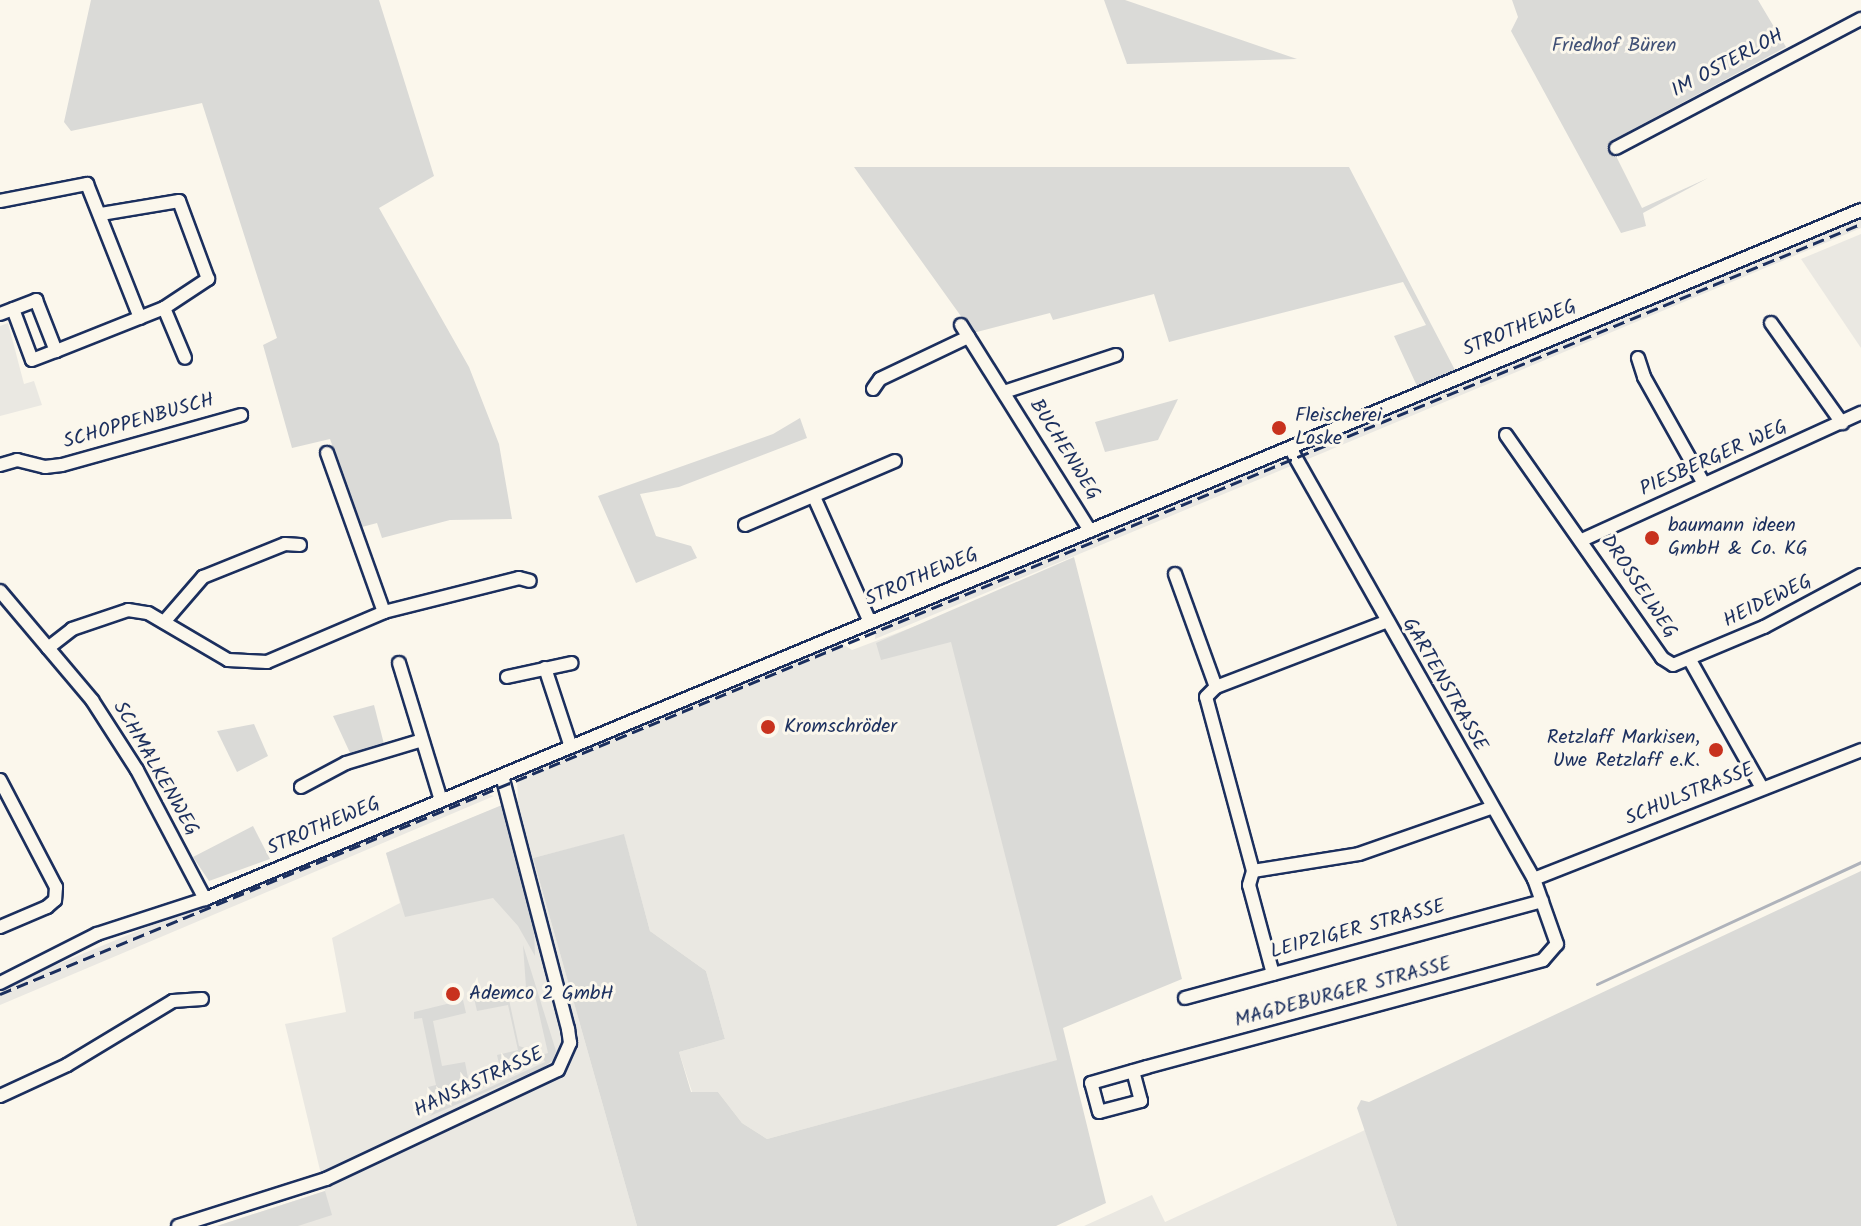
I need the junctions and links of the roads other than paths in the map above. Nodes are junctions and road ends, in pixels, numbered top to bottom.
1 (1861, 19) edge
2 (1616, 148) dead end
3 (0, 201) edge
4 (1861, 210) edge
5 (101, 214) junction
6 (164, 308) junction
7 (13, 309) junction
8 (0, 314) edge
9 (140, 318) junction
10 (1771, 323) dead end
11 (56, 351) junction
12 (1116, 355) dead end
13 (185, 358) dead end
14 (1638, 358) dead end
15 (873, 389) dead end
16 (1004, 392) junction
17 (1861, 413) edge
18 (241, 415) dead end
19 (1842, 423) junction
20 (1506, 435) dead end
21 (1290, 448) junction
22 (327, 453) dead end
23 (895, 461) dead end
24 (0, 465) edge
25 (1704, 484) junction
26 (814, 497) junction
27 (745, 525) dead end
28 (1090, 531) junction
29 (1582, 540) junction
30 (300, 545) dead end
31 (1175, 574) dead end
32 (1861, 575) edge
33 (530, 581) dead end
34 (0, 591) edge
35 (384, 612) junction
36 (164, 622) junction
37 (870, 622) junction
38 (1385, 622) junction
39 (48, 648) junction
40 (1691, 662) junction
41 (399, 663) dead end
42 (572, 663) dead end
43 (545, 668) junction
44 (507, 677) dead end
45 (1216, 687) junction
46 (422, 740) junction
47 (571, 747) junction
48 (1861, 750) edge
49 (502, 776) junction
50 (0, 780) edge
51 (301, 787) dead end
52 (1762, 788) junction
53 (441, 800) junction
54 (1490, 808) junction
55 (1253, 871) junction
56 (1534, 879) junction
57 (205, 899) junction
58 (1542, 901) junction
59 (0, 927) edge
60 (1557, 944) joint
61 (1273, 974) junction
62 (0, 983) edge
63 (1185, 998) dead end
64 (202, 999) dead end
65 (1133, 1071) dead end
66 (0, 1096) edge
67 (178, 1226) edge

1 - 2 street, IM OSTERLOH
3 - 5 street
4 - 21 street, STROTHEWEG
5 - 6 street
5 - 9 street
6 - 9 street
6 - 13 street
7 - 8 street
7 - 11 street
7 - 11 street
9 - 11 street
10 - 19 street
12 - 16 street, BUCHENWEG
14 - 25 street
15 - 16 street, BUCHENWEG
16 - 28 street, BUCHENWEG
17 - 19 street, PIESBERGER WEG
18 - 24 street, SCHOPPENBUSCH
19 - 25 street, PIESBERGER WEG
20 - 29 street, DROSSELWEG
21 - 28 street, STROTHEWEG
21 - 38 street, GARTENSTRASSE
22 - 35 street
23 - 26 street
25 - 29 street, PIESBERGER WEG
26 - 27 street
26 - 37 street
28 - 37 street, STROTHEWEG
29 - 40 street, DROSSELWEG
30 - 36 street
31 - 45 street
32 - 40 street, HEIDEWEG
33 - 35 street
34 - 39 street, SCHMALKENWEG
35 - 36 street
36 - 39 street
37 - 47 street, STROTHEWEG
38 - 45 street
38 - 54 street, GARTENSTRASSE
39 - 57 street, SCHMALKENWEG
40 - 52 street
41 - 46 street
42 - 43 street
43 - 44 street
43 - 47 street
45 - 55 street
46 - 51 street
46 - 53 street
47 - 49 street, STROTHEWEG
48 - 52 street, SCHULSTRASSE
49 - 53 street, STROTHEWEG
49 - 67 street, HANSASTRASSE
50 - 59 street
52 - 56 street, SCHULSTRASSE
53 - 57 street, STROTHEWEG
54 - 55 street
54 - 56 street, GARTENSTRASSE
55 - 61 street
56 - 58 street, GARTENSTRASSE
57 - 62 street, STROTHEWEG
58 - 60 street, GARTENSTRASSE
58 - 61 street, LEIPZIGER STRASSE
60 - 65 street, MAGDEBURGER STRASSE
61 - 63 street, LEIPZIGER STRASSE
64 - 66 street

